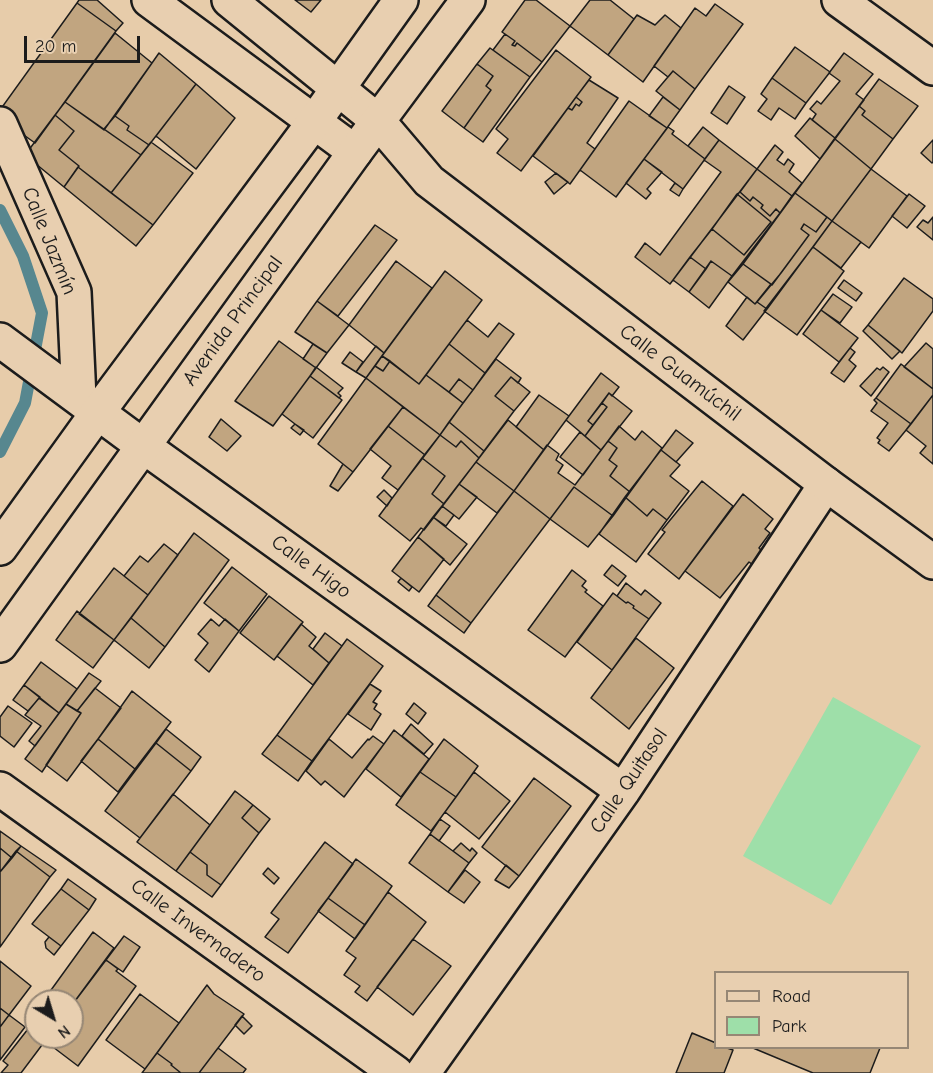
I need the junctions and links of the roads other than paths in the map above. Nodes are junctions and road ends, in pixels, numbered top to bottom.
1 (149, 0) edge
2 (230, 0) edge
3 (402, 0) edge
4 (468, 0) edge
5 (839, 0) edge
6 (933, 69) edge
7 (338, 88) junction
8 (378, 121) junction
9 (314, 123) junction
10 (0, 124) edge
11 (355, 152) junction
12 (429, 181) junction
13 (8, 346) edge
14 (79, 399) junction
15 (142, 446) junction
16 (826, 484) junction
17 (0, 548) edge
18 (933, 562) edge
19 (0, 645) edge
20 (0, 789) edge
21 (623, 791) junction
22 (396, 1073) edge
23 (423, 1073) edge

1 - 9 street, Calle Guamúchil
2 - 7 street, Calle Guamúchil
3 - 7 street
4 - 8 street, Avenida Principal
5 - 6 street
7 - 8 street, Calle Guamúchil
7 - 9 street
8 - 11 street, Avenida Principal
8 - 12 street, Calle Guamúchil
9 - 11 street, Calle Guamúchil
9 - 14 street
10 - 14 street, Calle Jazmín
11 - 12 street, Calle Guamúchil
11 - 15 street, Avenida Principal
12 - 16 street, Calle Guamúchil
13 - 14 street, Calle Higo
14 - 15 street, Calle Higo
14 - 17 street
15 - 19 street, Avenida Principal
15 - 21 street, Calle Higo
16 - 18 street, Calle Guamúchil
16 - 21 street, Calle Quitasol
20 - 22 street, Calle Invernadero
21 - 23 street, Calle Quitasol

